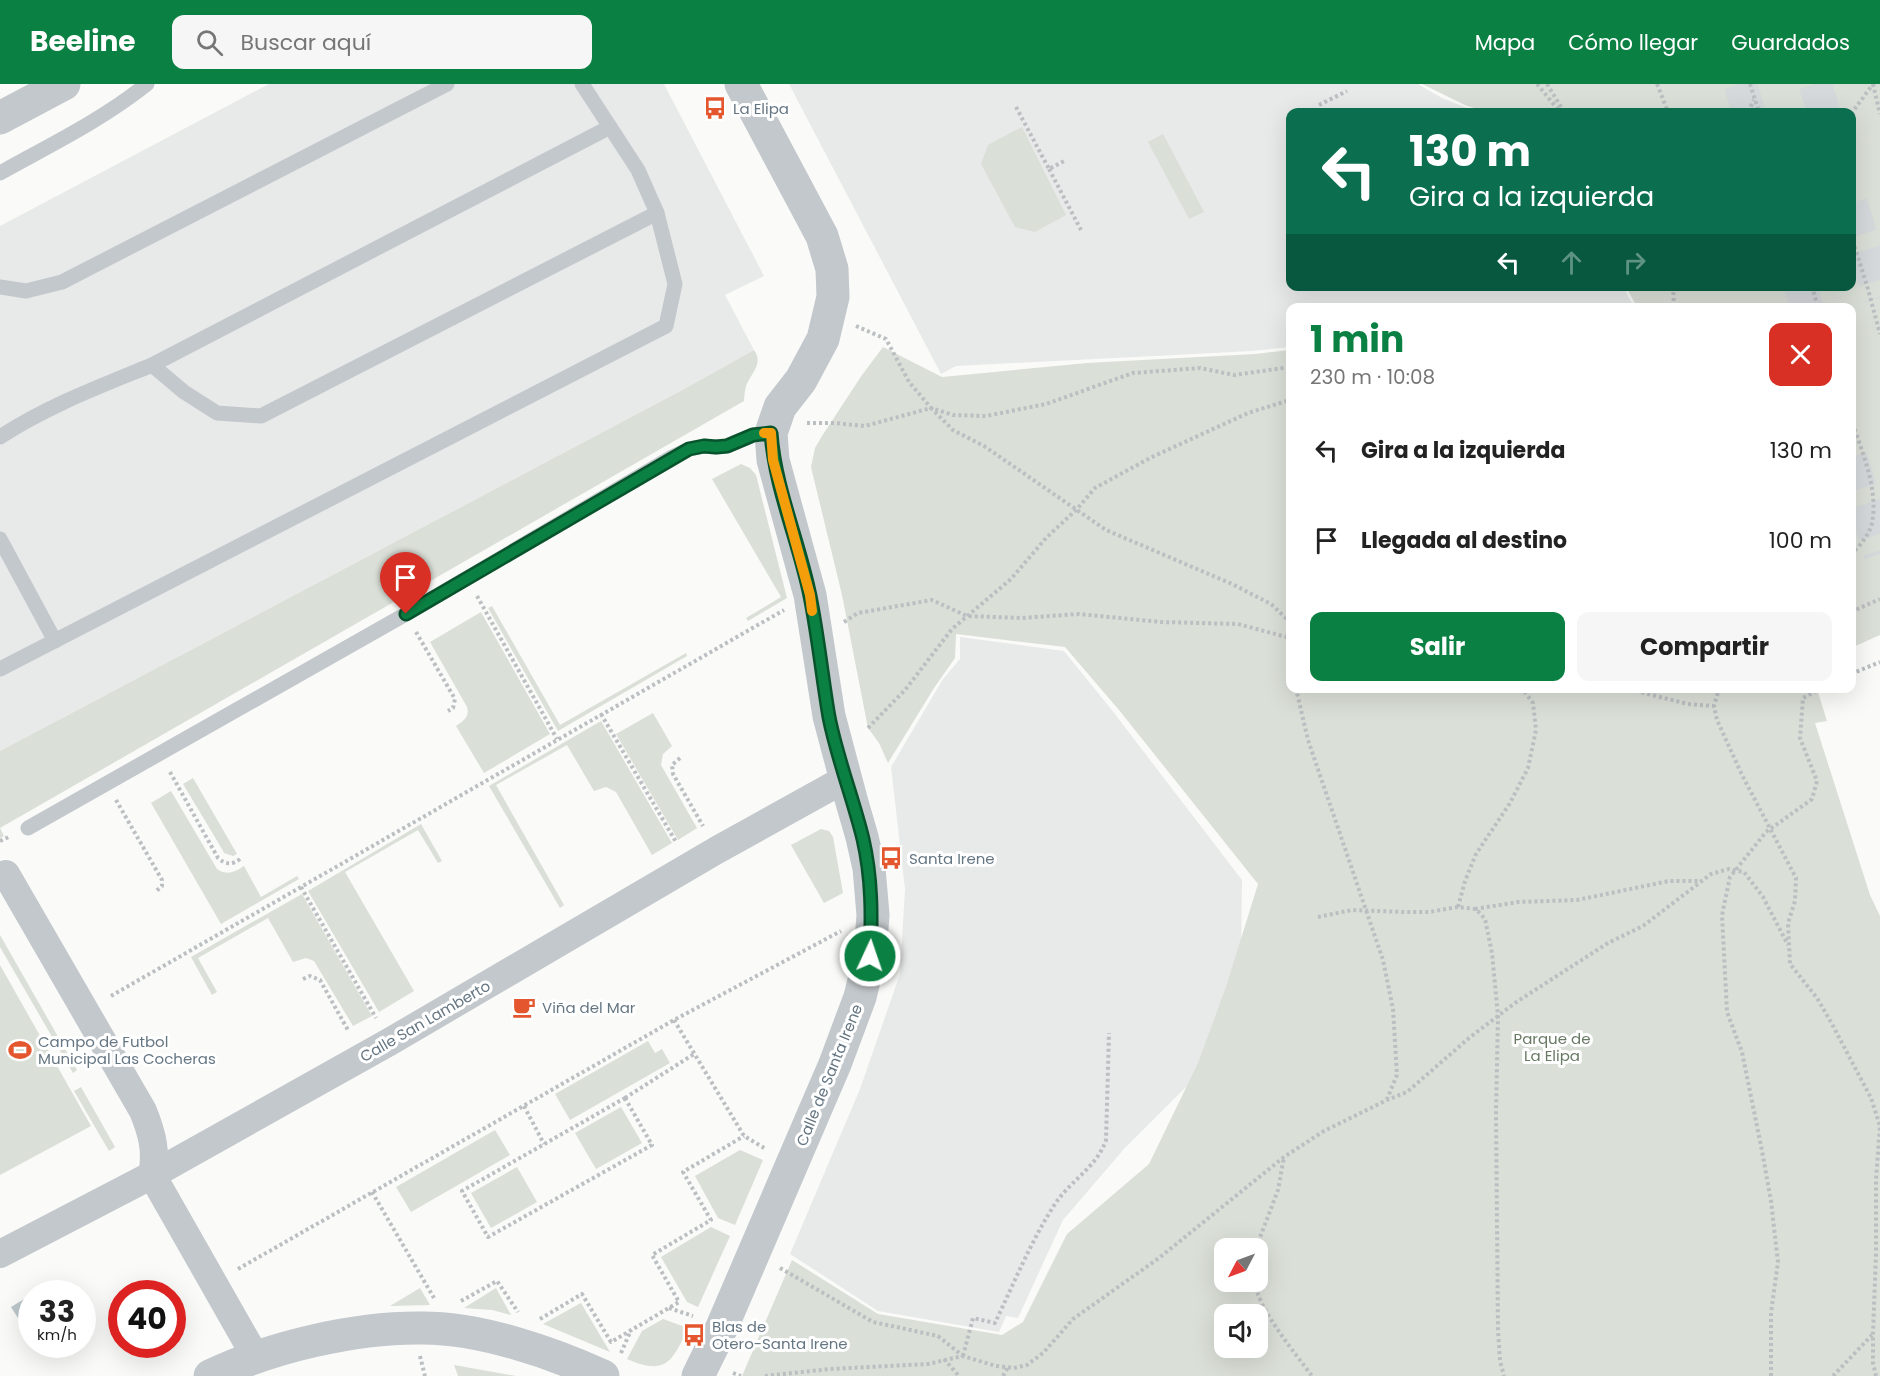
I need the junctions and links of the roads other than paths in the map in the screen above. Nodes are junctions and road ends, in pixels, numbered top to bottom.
1 (64, 84) edge
2 (147, 84) edge
3 (447, 84) edge
4 (582, 84) edge
5 (741, 84) edge
6 (0, 117) edge
7 (610, 127) junction
8 (0, 173) edge
9 (657, 213) junction
10 (0, 286) edge
11 (152, 365) junction
12 (775, 420) junction
13 (0, 437) edge
14 (0, 538) edge
15 (5, 560) edge
16 (55, 641) junction
17 (0, 669) edge
18 (845, 779) junction
19 (28, 828) dead end
20 (6, 874) dead end
21 (152, 1175) junction
22 (0, 1254) edge
23 (255, 1356) junction
24 (210, 1376) edge
25 (603, 1376) edge
26 (698, 1376) edge

1 - 6 street
2 - 8 lane
3 - 10 lane
4 - 7 lane
5 - 12 street
7 - 9 lane
7 - 11 lane
9 - 11 lane
9 - 16 lane
11 - 13 lane
12 - 18 street, Calle de Santa Irene
12 - 19 lane
14 - 15 lane
15 - 16 lane
16 - 17 lane
18 - 21 street, Calle San Lamberto
18 - 26 street, Calle de Santa Irene
20 - 21 street
21 - 22 street, Calle San Lamberto
21 - 23 street
23 - 24 street
23 - 25 street

